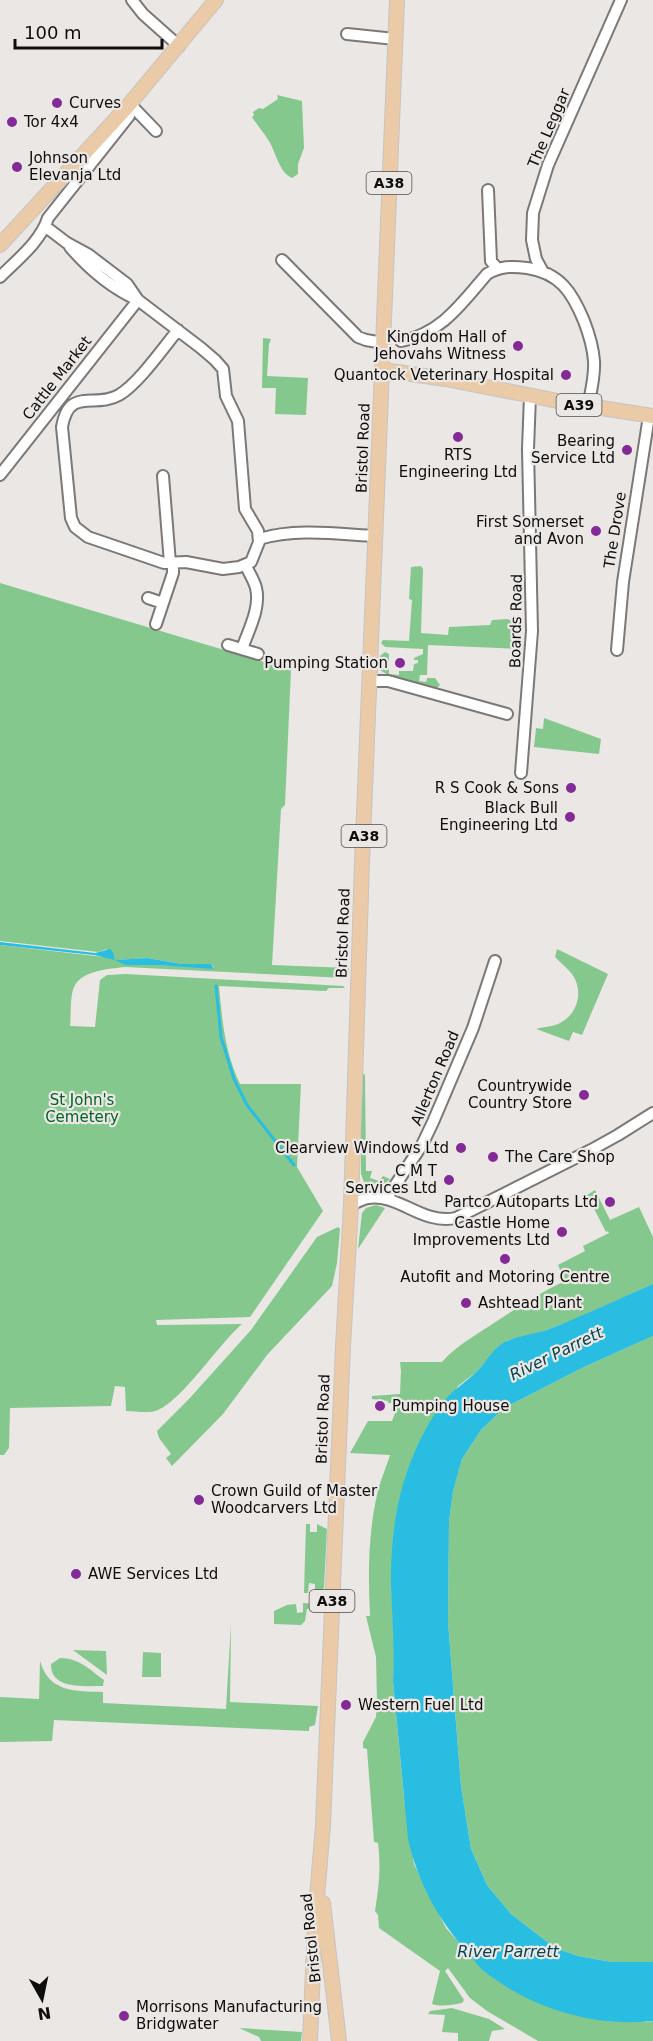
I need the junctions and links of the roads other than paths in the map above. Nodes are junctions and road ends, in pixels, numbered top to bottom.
1 (132, 0) edge
2 (216, 0) edge
3 (397, 0) edge
4 (621, 0) edge
5 (347, 33) dead end
6 (395, 39) junction
7 (179, 46) junction
8 (128, 106) junction
9 (156, 131) dead end
10 (488, 190) dead end
11 (46, 227) junction
12 (0, 245) edge
13 (282, 260) dead end
14 (497, 268) junction
15 (543, 272) junction
16 (0, 277) edge
17 (138, 300) junction
18 (383, 327) junction
19 (349, 328) junction
20 (178, 330) junction
21 (401, 341) dead end
22 (383, 343) junction
23 (383, 370) junction
24 (530, 396) junction
25 (588, 406) junction
26 (651, 416) edge
27 (0, 475) edge
28 (163, 476) dead end
29 (375, 536) junction
30 (260, 539) junction
31 (172, 563) junction
32 (246, 566) junction
33 (148, 598) dead end
34 (163, 603) junction
35 (156, 624) dead end
36 (228, 645) dead end
37 (242, 649) junction
38 (617, 650) dead end
39 (258, 654) dead end
40 (370, 681) junction
41 (507, 714) dead end
42 (521, 774) dead end
43 (495, 961) dead end
44 (653, 1113) edge
45 (386, 1199) junction
46 (351, 1205) junction
47 (320, 1868) junction
48 (310, 2041) edge
49 (339, 2041) edge

1 - 7 street
2 - 7 main road
3 - 6 main road, Bristol Road / A38
4 - 15 street, The Leggar
5 - 6 street
6 - 18 main road, Bristol Road / A38
7 - 8 main road
8 - 9 street
8 - 11 street
8 - 12 main road
10 - 14 street
11 - 16 street
11 - 17 street
13 - 19 street
14 - 15 street
14 - 21 street
15 - 25 street
17 - 20 street
17 - 27 street, Cattle Market
18 - 19 street
18 - 22 main road, Bristol Road / A38
19 - 22 street
20 - 30 street
20 - 31 street
22 - 23 main road, Bristol Road / A38
23 - 24 main road, The Drove / A39
23 - 29 main road, Bristol Road / A38
24 - 25 main road, The Drove / A39
24 - 42 street, Boards Road
25 - 26 main road, The Drove / A39
26 - 38 street, The Drove
28 - 31 street
29 - 30 street
29 - 40 main road, Bristol Road / A38
30 - 32 street
31 - 32 street
31 - 34 street
32 - 37 street
33 - 34 street
34 - 35 street
36 - 37 street
37 - 39 street
40 - 41 street
40 - 46 main road, Bristol Road / A38
43 - 45 street, Allerton Road
44 - 45 street
45 - 46 street
46 - 47 main road, Bristol Road / A38
47 - 48 main road, Bristol Road / A38
47 - 49 main road, Bristol Road / A38

